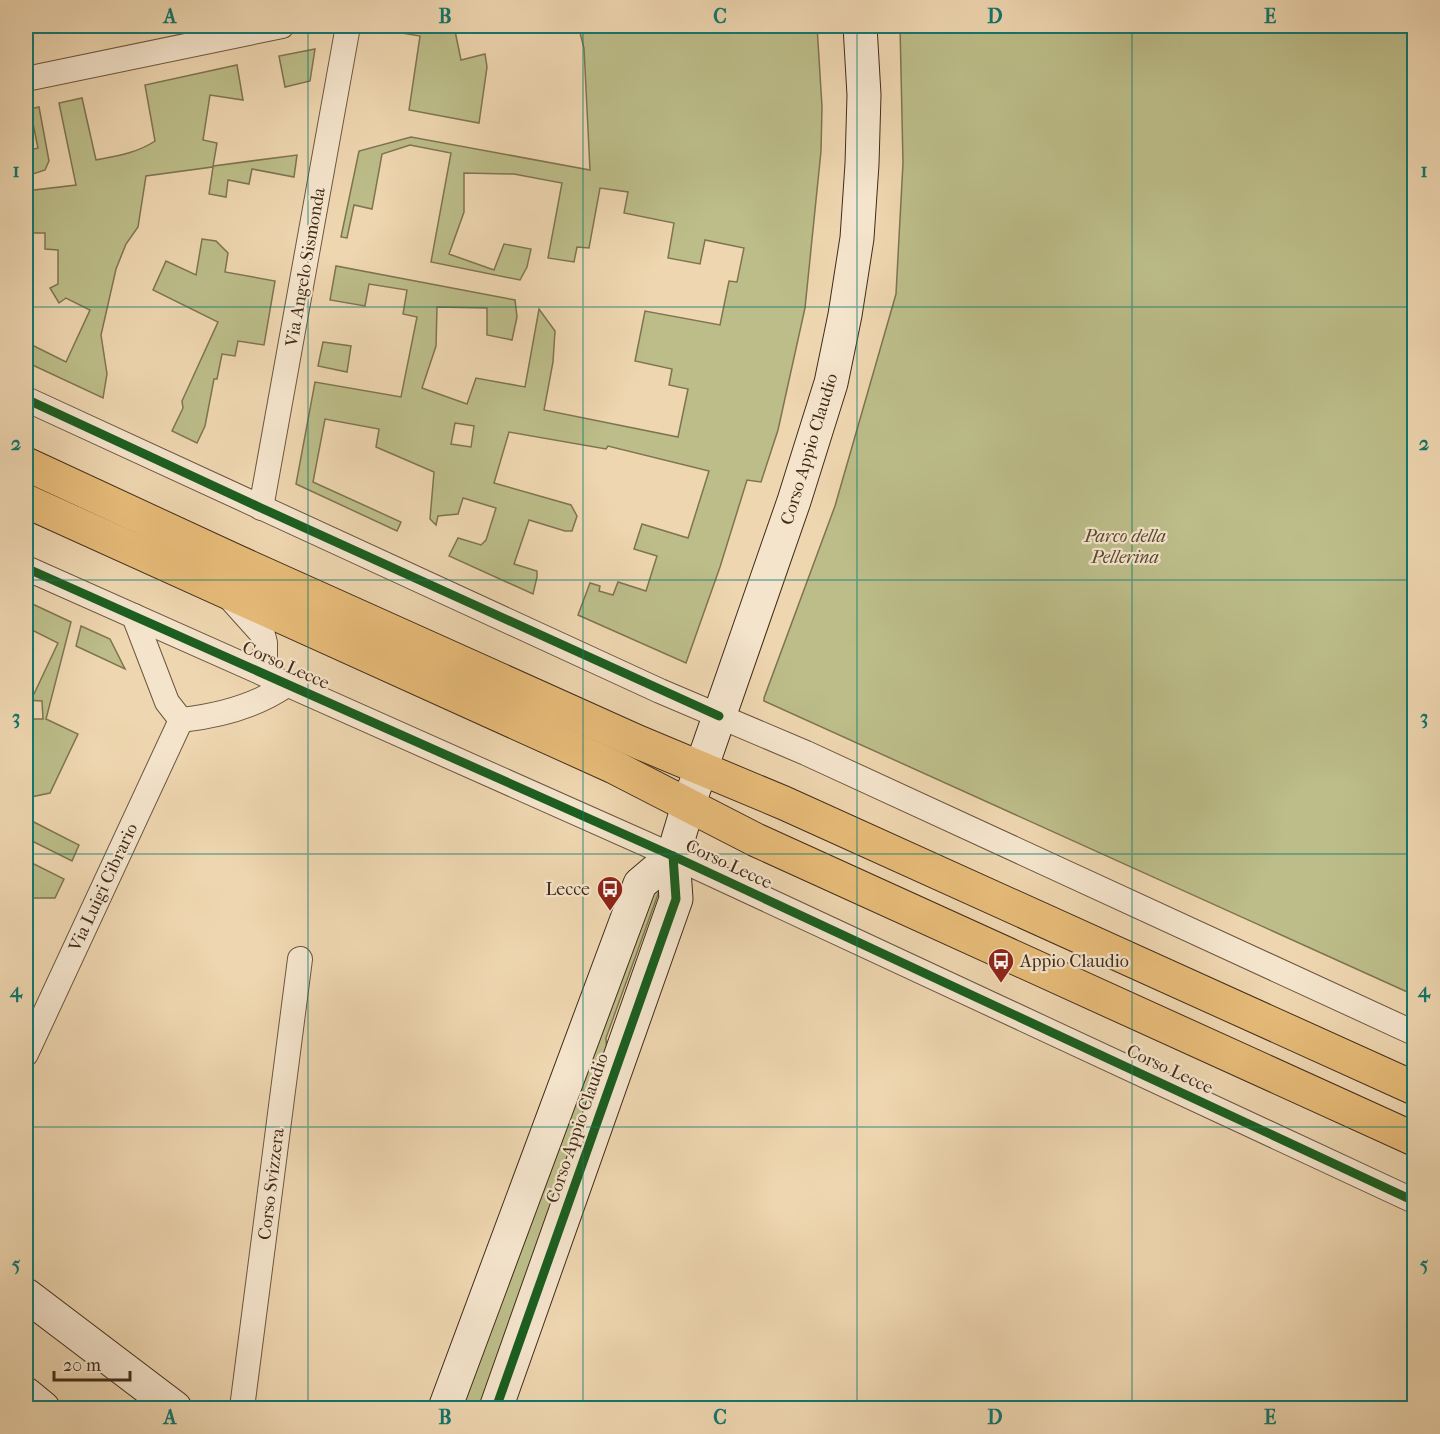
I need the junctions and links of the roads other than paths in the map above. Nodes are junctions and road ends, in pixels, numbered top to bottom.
1 (282, 26) edge
2 (348, 26) edge
3 (860, 26) edge
4 (26, 79) edge
5 (26, 399) edge
6 (26, 464) edge
7 (26, 501) edge
8 (261, 508) junction
9 (26, 568) edge
10 (220, 588) junction
11 (134, 616) junction
12 (265, 674) junction
13 (288, 684) junction
14 (719, 716) junction
15 (181, 720) junction
16 (701, 768) junction
17 (688, 806) junction
18 (674, 856) junction
19 (300, 959) dead end
20 (1414, 1033) edge
21 (26, 1054) edge
22 (1414, 1088) edge
23 (1414, 1139) edge
24 (1414, 1201) edge
25 (26, 1294) edge
26 (26, 1394) edge
27 (43, 1408) edge
28 (176, 1408) edge
29 (242, 1408) edge
30 (445, 1408) edge
31 (496, 1408) edge

1 - 4 street
2 - 8 street, Via Angelo Sismonda
3 - 14 street, Corso Appio Claudio
5 - 8 street
6 - 16 main road
7 - 10 main road, Corso Lecce
8 - 14 street
9 - 11 street, Corso Lecce
10 - 12 street, Corso Lecce
10 - 17 main road, Corso Lecce
11 - 12 street, Corso Lecce
11 - 15 street
12 - 13 street, Corso Lecce
13 - 15 street
13 - 18 street, Corso Lecce
14 - 16 street, Corso Appio Claudio
14 - 20 street
15 - 21 street, Via Luigi Cibrario
16 - 17 street, Corso Appio Claudio
16 - 22 main road
17 - 18 street, Corso Appio Claudio
17 - 23 main road, Corso Lecce
18 - 24 street, Corso Lecce
18 - 30 street, Corso Appio Claudio
18 - 31 street, Corso Appio Claudio
19 - 29 street, Corso Svizzera
25 - 28 street
26 - 27 street

